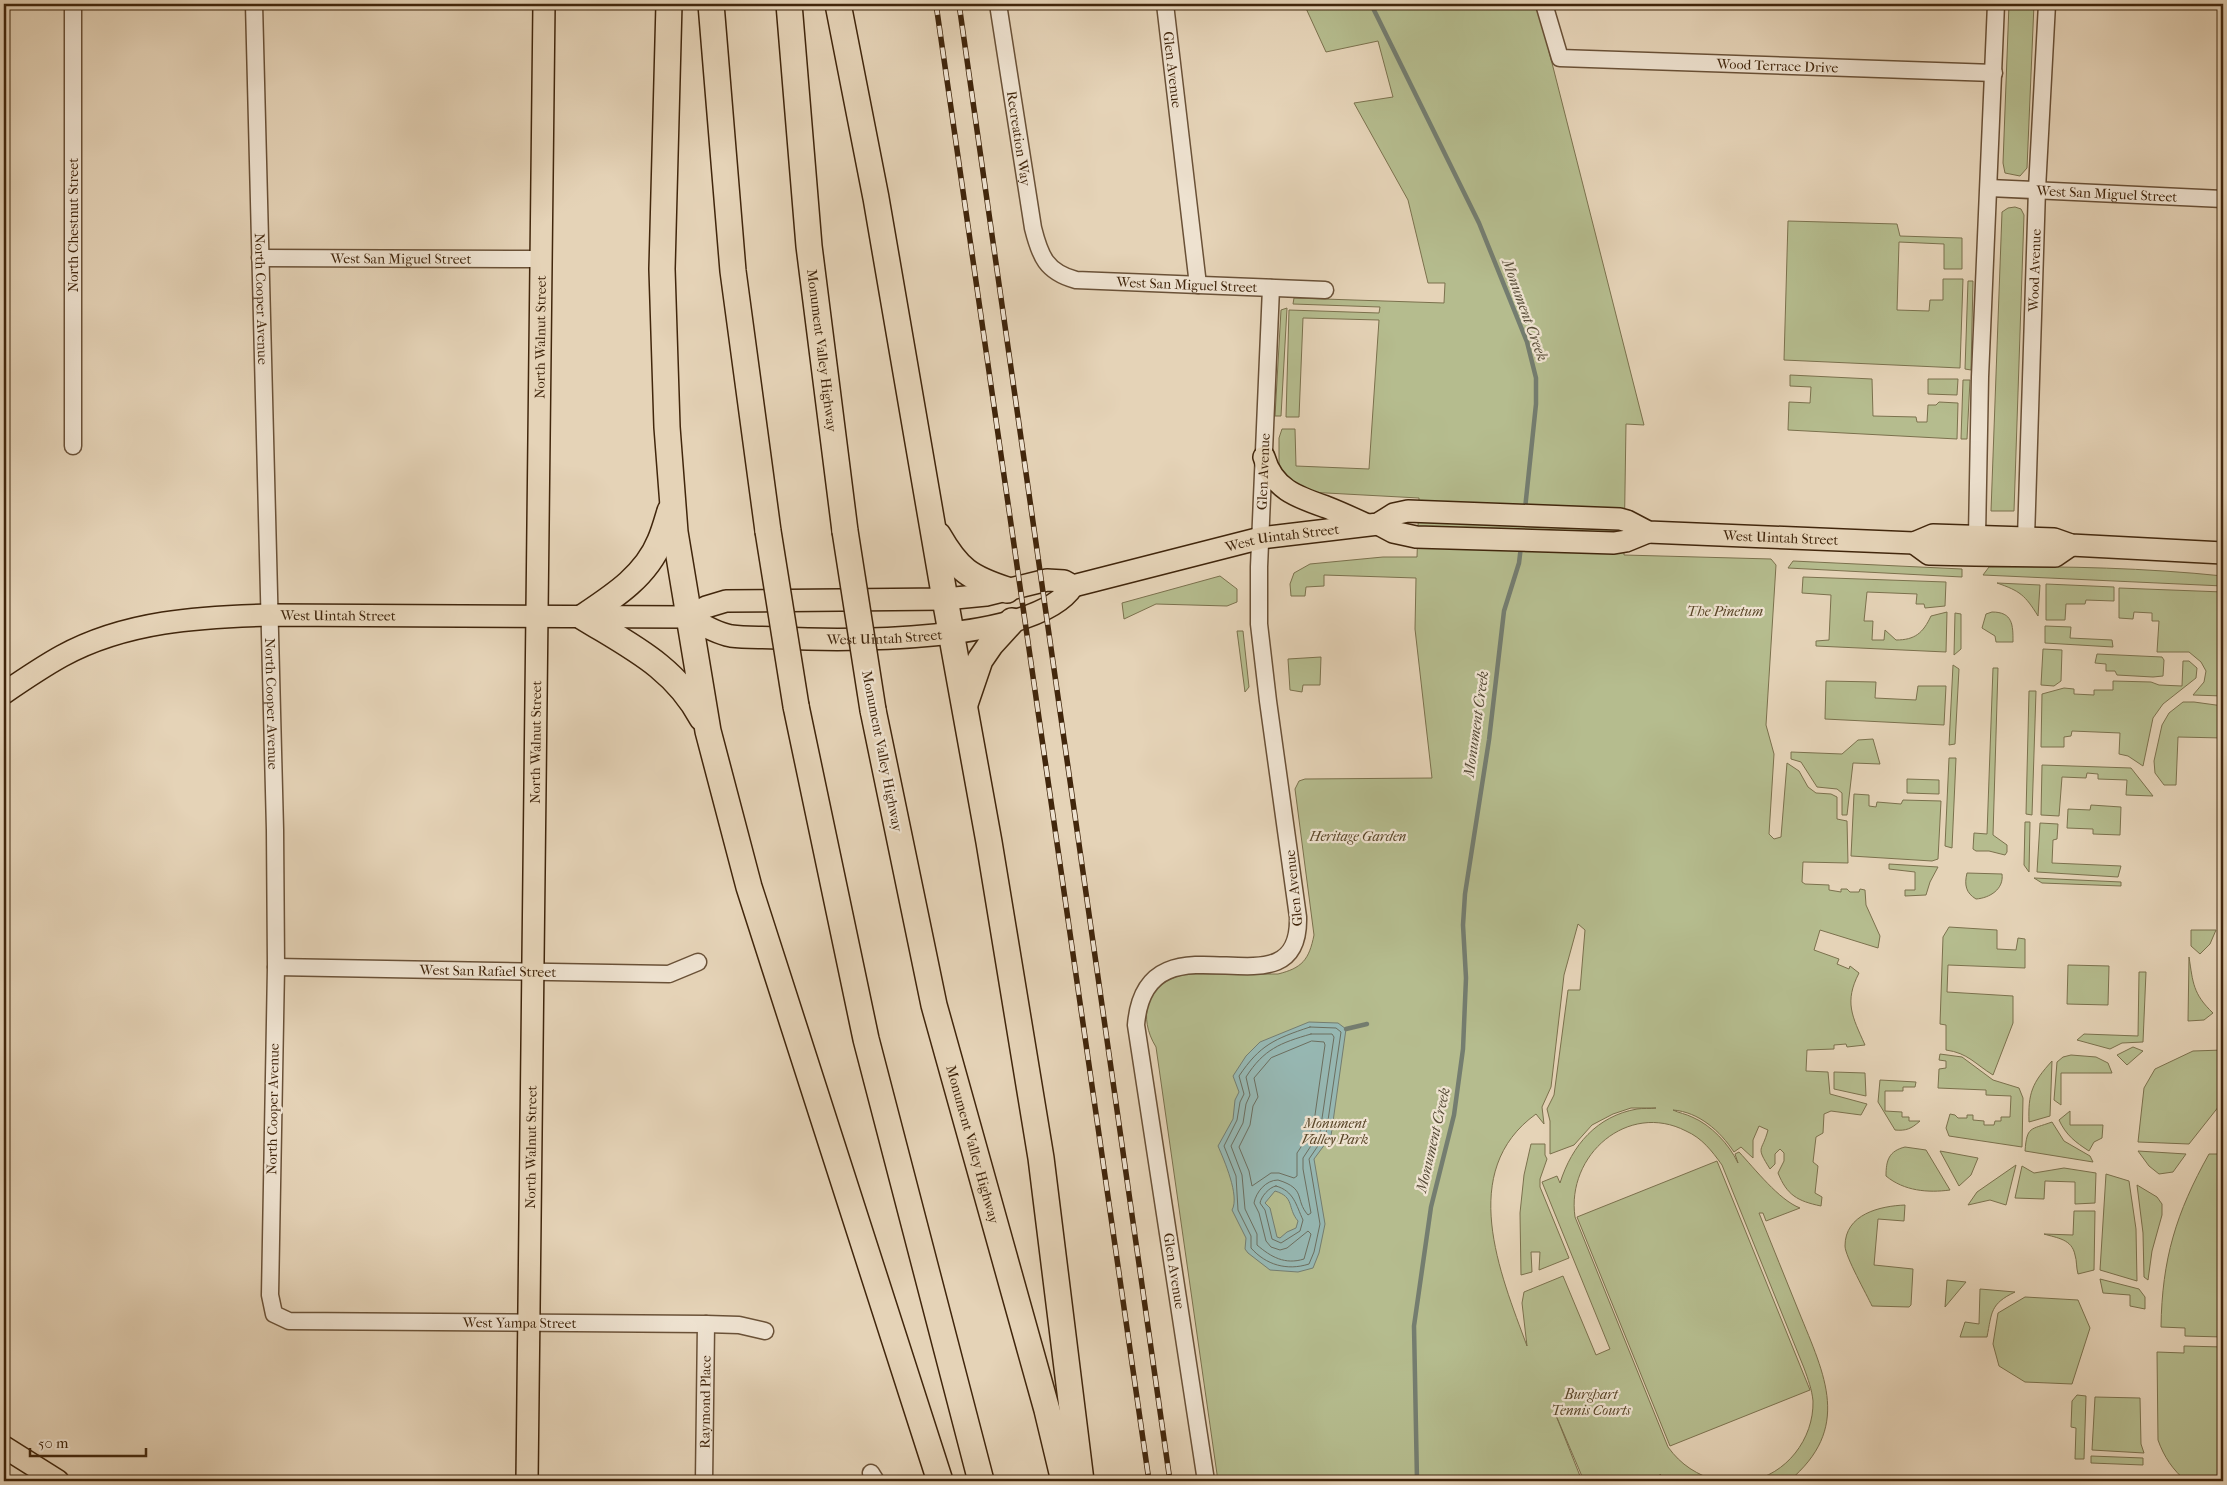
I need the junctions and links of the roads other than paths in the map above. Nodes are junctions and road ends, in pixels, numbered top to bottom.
1 (73, 4) edge
2 (254, 4) edge
3 (544, 4) edge
4 (670, 4) edge
5 (711, 4) edge
6 (789, 4) edge
7 (838, 4) edge
8 (998, 4) edge
9 (1165, 4) edge
10 (1544, 4) edge
11 (1996, 4) edge
12 (2047, 4) edge
13 (1994, 73) junction
14 (1989, 188) junction
15 (2037, 189) junction
16 (2223, 198) edge
17 (260, 258) junction
18 (542, 259) junction
19 (1052, 269) joint
20 (1198, 285) junction
21 (1271, 288) junction
22 (1325, 290) dead end
23 (72, 446) dead end
24 (1264, 457) junction
25 (673, 502) junction
26 (1373, 524) junction
27 (933, 526) junction
28 (1648, 532) junction
29 (1977, 536) junction
30 (1261, 538) junction
31 (2026, 538) junction
32 (1914, 543) junction
33 (2072, 545) junction
34 (2223, 553) edge
35 (1073, 586) junction
36 (1007, 590) junction
37 (945, 599) junction
38 (270, 615) junction
39 (583, 617) junction
40 (689, 617) junction
41 (538, 618) junction
42 (1012, 621) junction
43 (951, 634) junction
44 (4, 693) edge
45 (964, 706) junction
46 (708, 731) junction
47 (698, 962) dead end
48 (276, 967) junction
49 (532, 972) junction
50 (274, 1314) joint
51 (528, 1324) junction
52 (706, 1324) junction
53 (765, 1331) dead end
54 (4, 1448) edge
55 (58, 1481) edge
56 (527, 1481) edge
57 (704, 1481) edge
58 (940, 1481) edge
59 (981, 1481) edge
60 (1064, 1481) edge
61 (1081, 1481) edge
62 (1206, 1481) edge

1 - 23 street, North Chestnut Street
2 - 17 street, North Cooper Avenue
3 - 18 main road, North Walnut Street
4 - 25 highway
5 - 59 highway, bridge
6 - 60 highway, Monument Valley Highway, bridge
7 - 27 highway
8 - 19 street, Recreation Way
9 - 20 street, Glen Avenue
10 - 13 street, Wood Terrace Drive
11 - 13 street
12 - 15 street, Wood Avenue
13 - 14 street
14 - 15 street, West San Miguel Street
14 - 29 street
15 - 16 street, West San Miguel Street
15 - 31 street, Wood Avenue
17 - 18 street, West San Miguel Street
17 - 38 street, North Cooper Avenue
18 - 41 main road, North Walnut Street
19 - 20 street, West San Miguel Street
20 - 21 street, West San Miguel Street
21 - 22 street, West San Miguel Street
21 - 24 street, Glen Avenue
24 - 26 main road
24 - 30 street, Glen Avenue
25 - 39 highway
25 - 40 highway
26 - 28 main road, West Uintah Street
26 - 28 main road, West Uintah Street
26 - 30 main road, West Uintah Street
27 - 36 highway
27 - 37 highway
28 - 32 main road, West Uintah Street
29 - 31 main road, West Uintah Street
29 - 32 main road, West Uintah Street
30 - 35 main road, West Uintah Street
30 - 62 street, Glen Avenue
31 - 33 main road, West Uintah Street
32 - 33 main road, West Uintah Street
33 - 34 main road, West Uintah Street
35 - 36 main road, West Uintah Street
35 - 42 main road, West Uintah Street
36 - 37 main road, West Uintah Street
37 - 40 main road, West Uintah Street
37 - 43 highway
38 - 41 main road, West Uintah Street
38 - 44 main road, West Uintah Street
38 - 48 street, North Cooper Avenue
39 - 40 main road, West Uintah Street
39 - 41 main road, West Uintah Street
39 - 46 highway
40 - 43 main road, West Uintah Street
40 - 46 highway
41 - 49 main road, North Walnut Street
42 - 43 main road, West Uintah Street
42 - 45 highway
43 - 45 highway
45 - 61 highway
46 - 58 highway
47 - 49 street, West San Rafael Street
48 - 49 street, West San Rafael Street
48 - 50 street, North Cooper Avenue
49 - 51 main road, North Walnut Street
50 - 51 street, West Yampa Street
51 - 52 street, West Yampa Street
51 - 56 main road, North Walnut Street
52 - 53 street, West Yampa Street
52 - 57 street, Raymond Place
54 - 55 main road

